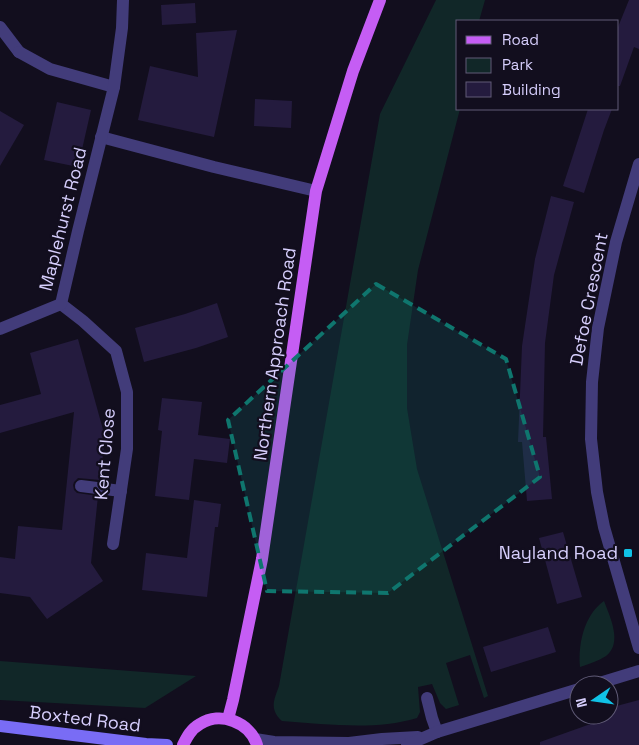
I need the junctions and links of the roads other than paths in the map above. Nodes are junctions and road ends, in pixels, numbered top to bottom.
1 (123, 0) edge
2 (380, 0) edge
3 (0, 27) edge
4 (114, 87) junction
5 (101, 137) junction
6 (639, 164) edge
7 (316, 190) junction
8 (61, 304) junction
9 (0, 330) edge
10 (81, 486) dead end
11 (121, 491) junction
12 (113, 544) dead end
13 (639, 648) edge
14 (639, 671) edge
15 (619, 677) edge
16 (569, 692) edge
17 (427, 698) dead end
18 (228, 718) junction
19 (0, 726) edge
20 (431, 734) junction
21 (256, 742) edge
22 (167, 745) edge
23 (183, 745) edge
24 (407, 745) edge

1 - 4 street, Maplehurst Road
2 - 7 main road, Northern Approach Road
3 - 4 street
4 - 5 street, Maplehurst Road
5 - 7 street, Maplehurst Road
5 - 8 street, Maplehurst Road
6 - 13 street, Defoe Crescent
7 - 18 main road, Northern Approach Road
8 - 9 street, Maplehurst Road
8 - 11 street, Kent Close
10 - 11 street
11 - 12 street, Kent Close
14 - 15 street
16 - 20 street
17 - 20 street
18 - 21 main road
18 - 23 main road
19 - 22 street, Boxted Road
20 - 21 street
20 - 24 street

